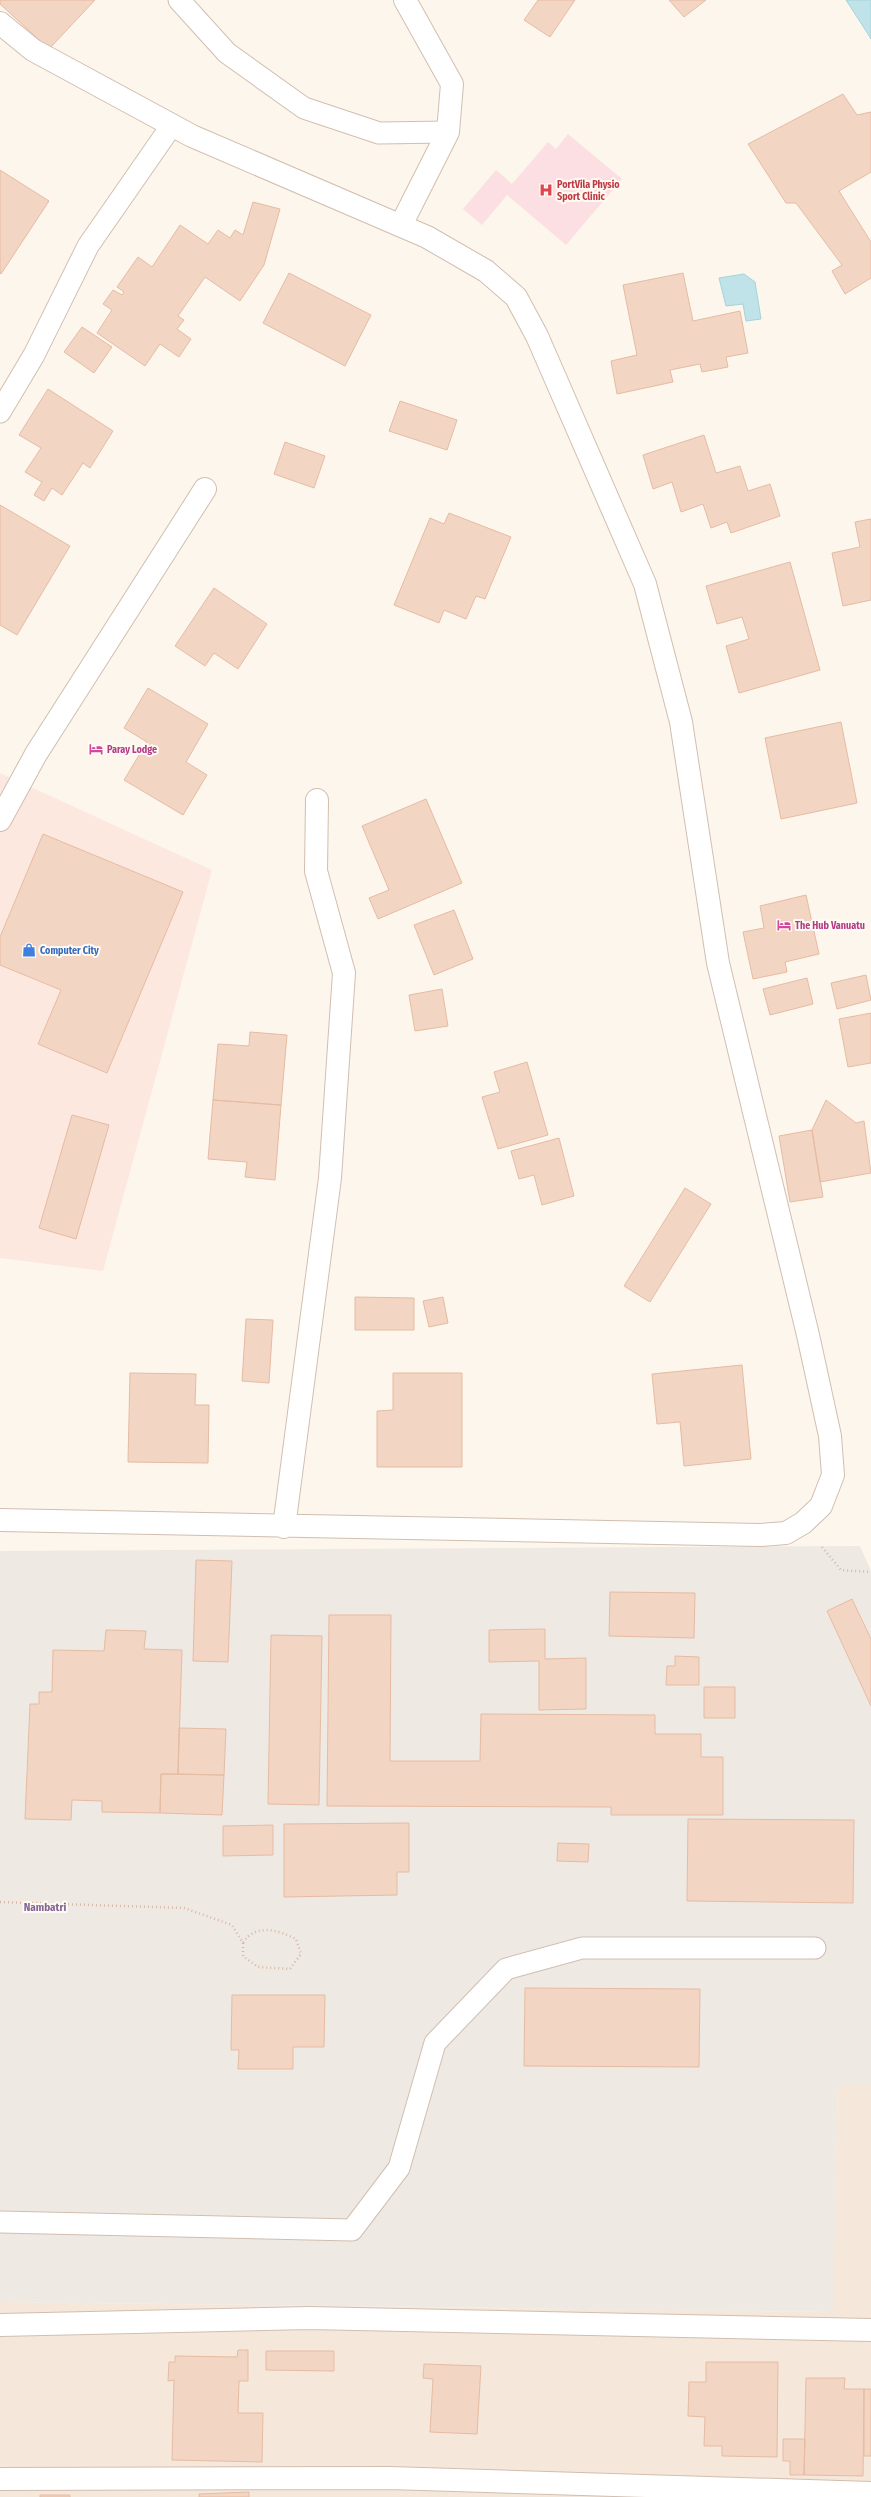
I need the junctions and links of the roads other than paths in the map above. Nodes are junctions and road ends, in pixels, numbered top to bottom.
1 (179, 0) edge
2 (406, 0) edge
3 (0, 23) edge
4 (172, 125) junction
5 (448, 132) junction
6 (401, 225) junction
7 (0, 412) edge
8 (205, 489) dead end
9 (317, 800) dead end
10 (0, 820) edge
11 (0, 1520) edge
12 (284, 1527) junction
13 (815, 1948) dead end
14 (0, 2222) edge
15 (0, 2325) edge
16 (871, 2330) edge
17 (0, 2478) edge
18 (871, 2493) edge

1 - 5 lane
2 - 5 street
3 - 4 street
4 - 6 street
4 - 7 lane
5 - 6 street
6 - 12 street
8 - 10 street
9 - 12 street
11 - 12 street
13 - 14 lane
15 - 16 street
17 - 18 street

